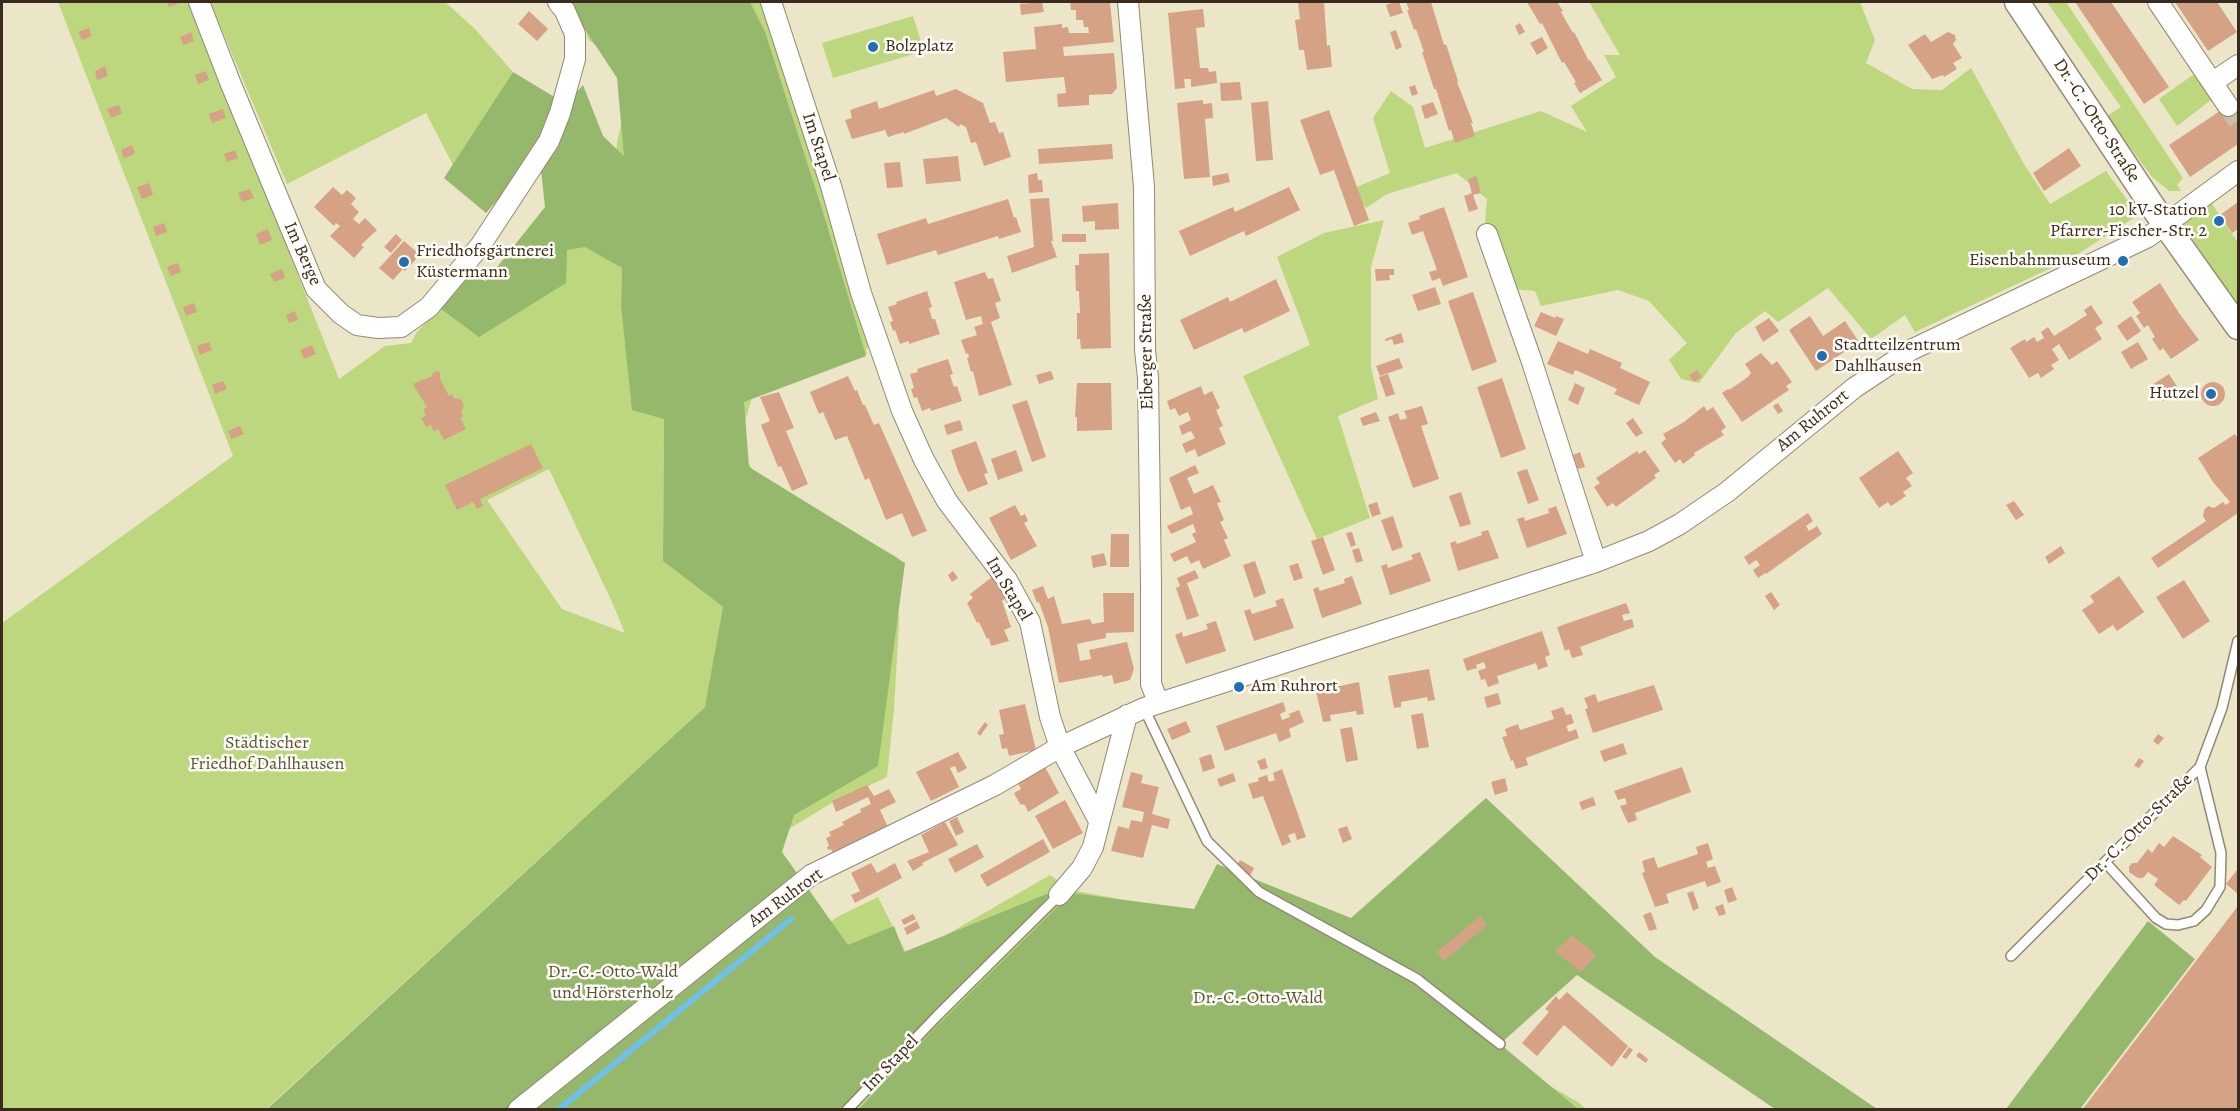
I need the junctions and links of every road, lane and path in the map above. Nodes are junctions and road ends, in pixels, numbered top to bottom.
1 (199, 2) edge
2 (558, 2) edge
3 (771, 2) edge
4 (1128, 2) edge
5 (2018, 2) edge
6 (2158, 2) edge
7 (2238, 65) edge
8 (2213, 82) junction
9 (2228, 106) tunnel mouth
10 (2238, 171) edge
11 (2165, 224) junction
12 (1487, 234) dead end
13 (2238, 327) edge
14 (1596, 562) junction
15 (2238, 641) edge
16 (1143, 708) junction
17 (1060, 747) junction
18 (2200, 768) junction
19 (1099, 821) junction
20 (2105, 862) junction
21 (1059, 895) joint
22 (2011, 956) dead end
23 (1500, 1044) dead end
24 (518, 1110) edge
25 (848, 1110) edge

1 - 2 street, Im Berge
3 - 17 street, Im Stapel
4 - 16 street, Eiberger Straße
5 - 11 street, Dr.-C.-Otto-Straße
6 - 8 street
7 - 8 street
8 - 9 street
10 - 11 street, Am Ruhrort
11 - 13 street, Dr.-C.-Otto-Straße
11 - 14 street, Am Ruhrort
12 - 14 street
14 - 16 street, Am Ruhrort
15 - 18 lane, Dr.-C.-Otto-Straße
16 - 17 street, Am Ruhrort
16 - 19 street, Eiberger Straße
16 - 23 lane
17 - 19 street, Im Stapel
17 - 24 street, Am Ruhrort
18 - 20 lane, Dr.-C.-Otto-Straße
18 - 20 lane
19 - 21 street, Im Stapel
20 - 22 lane, Dr.-C.-Otto-Straße
21 - 25 lane, Im Stapel

